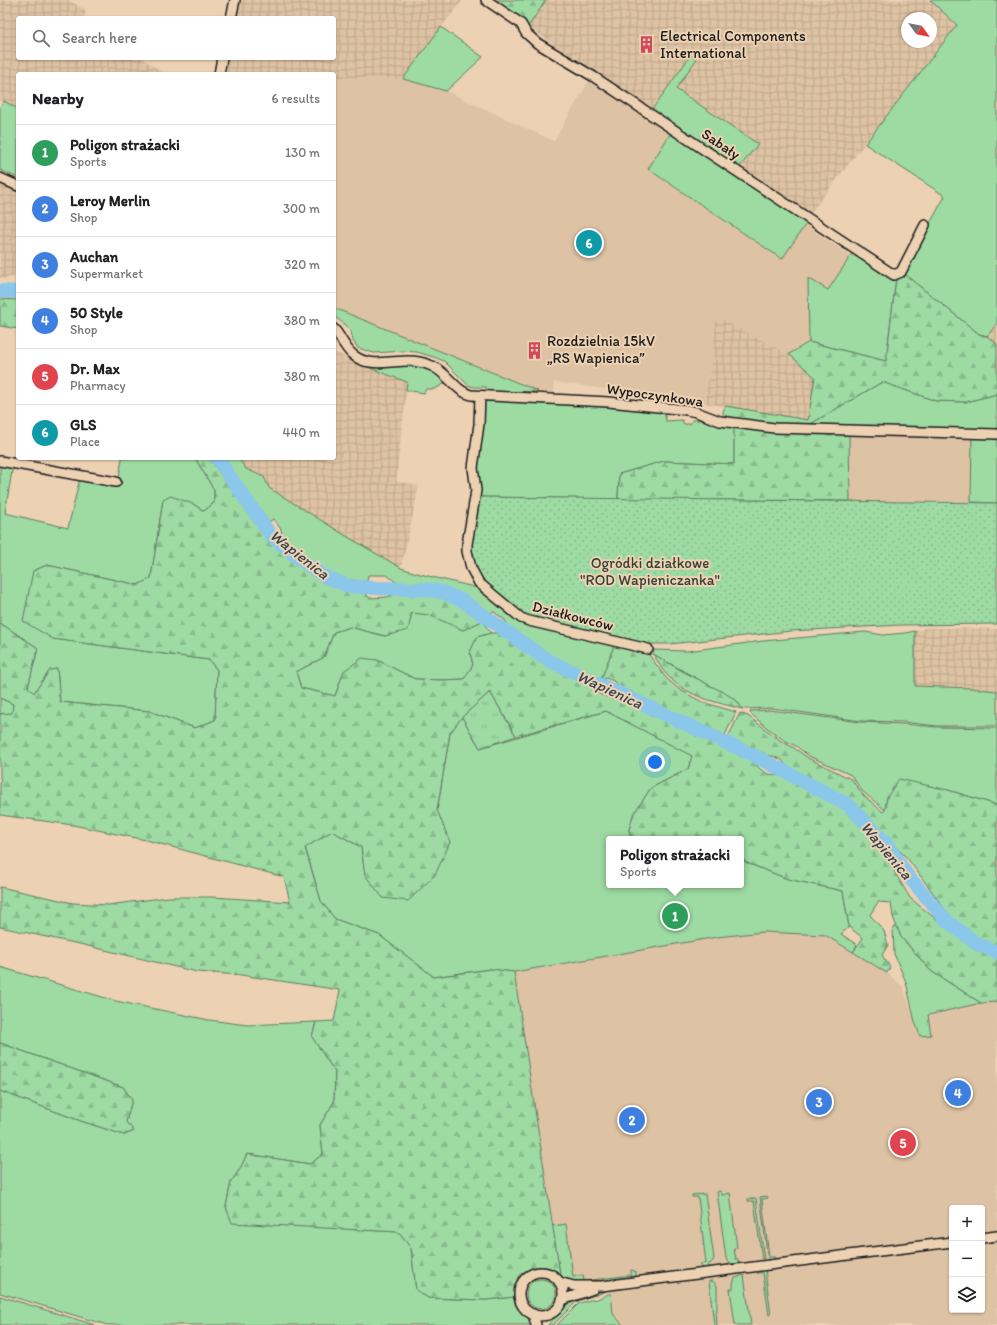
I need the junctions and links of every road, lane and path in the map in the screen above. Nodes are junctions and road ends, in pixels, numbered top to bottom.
1 (235, 0) edge
2 (486, 0) edge
3 (231, 16) edge
4 (222, 60) edge
5 (219, 72) edge
6 (0, 178) edge
7 (16, 185) edge
8 (926, 225) dead end
9 (336, 332) edge
10 (480, 396) junction
11 (997, 434) edge
12 (0, 461) edge
13 (116, 482) dead end
14 (648, 649) dead end
15 (997, 1236) edge
16 (985, 1238) edge
17 (949, 1242) edge
18 (559, 1282) junction
19 (602, 1286) junction
20 (562, 1300) junction
21 (533, 1314) junction
22 (547, 1315) junction
23 (536, 1325) edge
24 (545, 1325) edge

1 - 3 street
2 - 8 street, Sabały
4 - 5 street
6 - 7 street
9 - 10 street, Wypoczynkowa
10 - 11 street, Wypoczynkowa
10 - 14 street, Działkowców
12 - 13 street
15 - 16 street
17 - 19 street
18 - 19 street
18 - 20 street
18 - 21 street
19 - 20 street
20 - 22 street
21 - 22 street
21 - 23 street
22 - 24 street

